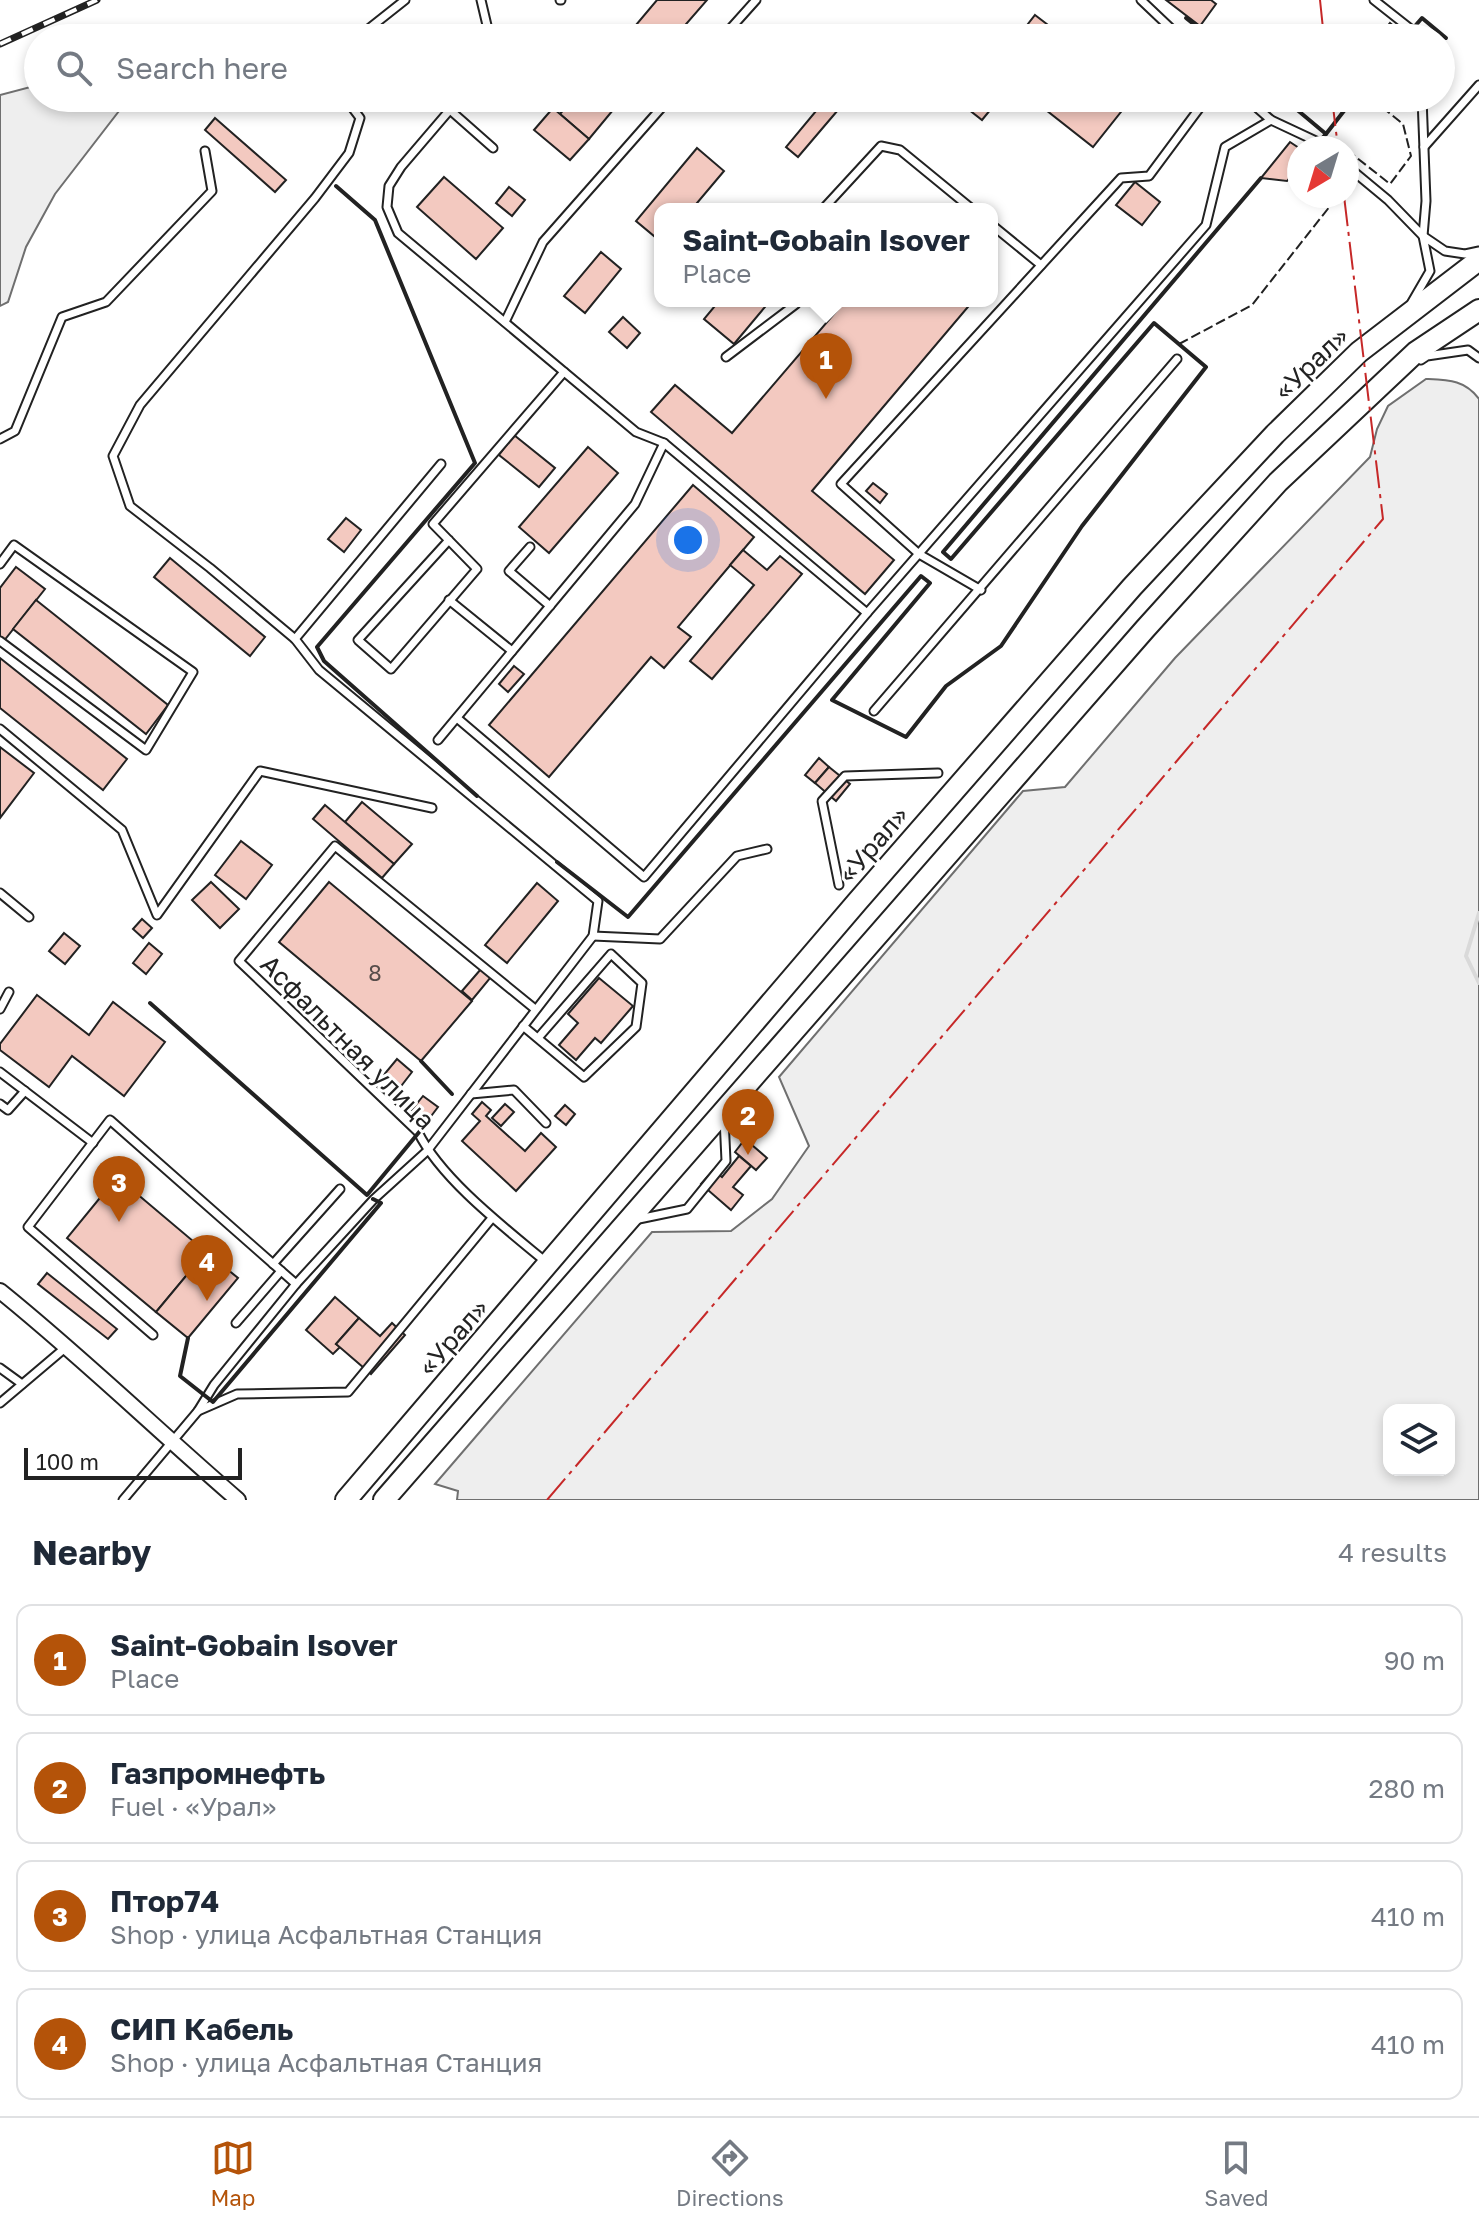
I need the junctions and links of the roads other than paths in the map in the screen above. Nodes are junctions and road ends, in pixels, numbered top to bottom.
1 (405, 0) edge
2 (481, 0) edge
3 (756, 0) edge
4 (1141, 0) edge
5 (1374, 0) edge
6 (375, 24) edge
7 (487, 24) edge
8 (735, 24) edge
9 (1166, 24) edge
10 (1404, 24) edge
11 (1479, 85) edge
12 (356, 112) edge
13 (448, 112) edge
14 (452, 112) edge
15 (658, 112) edge
16 (1197, 112) edge
17 (1262, 112) edge
18 (1423, 112) edge
19 (1271, 120) junction
20 (1305, 136) edge
21 (1424, 147) junction
22 (493, 148) dead end
23 (205, 151) dead end
24 (1359, 176) edge
25 (829, 203) edge
26 (965, 203) edge
27 (998, 230) edge
28 (1423, 236) junction
29 (1479, 251) edge
30 (1479, 260) edge
31 (1041, 265) junction
32 (792, 307) edge
33 (1479, 310) edge
34 (505, 322) junction
35 (1387, 329) junction
36 (726, 357) dead end
37 (1479, 358) edge
38 (1177, 359) dead end
39 (564, 372) junction
40 (1370, 396) junction
41 (0, 439) edge
42 (664, 443) junction
43 (441, 464) dead end
44 (449, 540) junction
45 (530, 547) dead end
46 (919, 554) junction
47 (0, 564) edge
48 (981, 590) junction
49 (449, 600) junction
50 (550, 606) junction
51 (867, 613) junction
52 (295, 639) junction
53 (0, 641) edge
54 (512, 651) junction
55 (874, 711) dead end
56 (457, 718) junction
57 (0, 729) edge
58 (438, 740) dead end
59 (938, 773) dead end
60 (432, 808) dead end
61 (767, 849) dead end
62 (839, 885) dead end
63 (0, 893) edge
64 (29, 917) dead end
65 (593, 936) junction
66 (9, 992) dead end
67 (0, 1009) edge
68 (535, 1009) junction
69 (523, 1026) junction
70 (538, 1038) junction
71 (0, 1072) edge
72 (25, 1091) junction
73 (471, 1094) junction
74 (0, 1104) edge
75 (723, 1111) junction
76 (546, 1123) dead end
77 (93, 1143) junction
78 (427, 1151) junction
79 (340, 1189) dead end
80 (492, 1218) junction
81 (628, 1221) junction
82 (273, 1264) junction
83 (550, 1265) junction
84 (281, 1271) junction
85 (296, 1284) junction
86 (0, 1291) edge
87 (236, 1323) dead end
88 (153, 1335) dead end
89 (68, 1346) junction
90 (0, 1368) edge
91 (22, 1384) junction
92 (0, 1403) edge
93 (198, 1411) junction
94 (171, 1443) junction
95 (363, 1481) junction
96 (123, 1500) edge
97 (238, 1500) edge
98 (339, 1500) edge
99 (346, 1500) edge
100 (384, 1500) edge

1 - 6 lane
2 - 7 lane
3 - 8 lane
4 - 9 lane
5 - 10 lane
11 - 21 lane
12 - 52 lane
13 - 34 lane
14 - 22 lane
15 - 34 lane
16 - 31 lane
17 - 19 lane
18 - 21 lane
19 - 20 lane
19 - 46 lane
21 - 28 lane
23 - 41 lane
24 - 28 lane
25 - 26 lane
27 - 31 lane
28 - 29 lane
28 - 35 lane
30 - 35 main road, «Урал»
31 - 46 lane
32 - 36 lane
33 - 40 main road
34 - 39 lane
35 - 83 main road, «Урал»
37 - 40 lane
38 - 48 lane
39 - 42 lane
39 - 44 lane
40 - 75 main road
42 - 50 lane
42 - 51 lane
43 - 52 lane
44 - 49 lane
44 - 49 lane
45 - 50 lane
46 - 48 lane
46 - 51 lane
47 - 53 lane
48 - 55 lane
49 - 54 lane
50 - 54 lane
51 - 56 lane
52 - 65 lane
54 - 56 lane
56 - 58 lane
57 - 60 lane
59 - 62 lane
61 - 65 lane
63 - 64 lane
65 - 68 lane
66 - 67 lane
68 - 69 lane
68 - 78 lane, Асфальтная улица
69 - 70 lane
69 - 73 lane
70 - 70 lane
71 - 72 lane
72 - 74 lane
72 - 77 lane
73 - 76 lane
73 - 78 lane
75 - 81 main road
75 - 81 lane
77 - 82 lane
77 - 88 lane
78 - 80 lane, Асфальтная улица
78 - 85 lane
79 - 82 lane
80 - 83 lane, Асфальтная улица
80 - 93 lane
81 - 100 main road
82 - 84 lane
83 - 95 main road, «Урал»
84 - 85 lane
84 - 87 lane
85 - 93 lane
86 - 89 street
89 - 91 lane
89 - 94 street
90 - 91 lane
91 - 92 lane
93 - 94 lane
94 - 96 lane
94 - 97 street
95 - 98 street
95 - 99 main road, «Урал»

